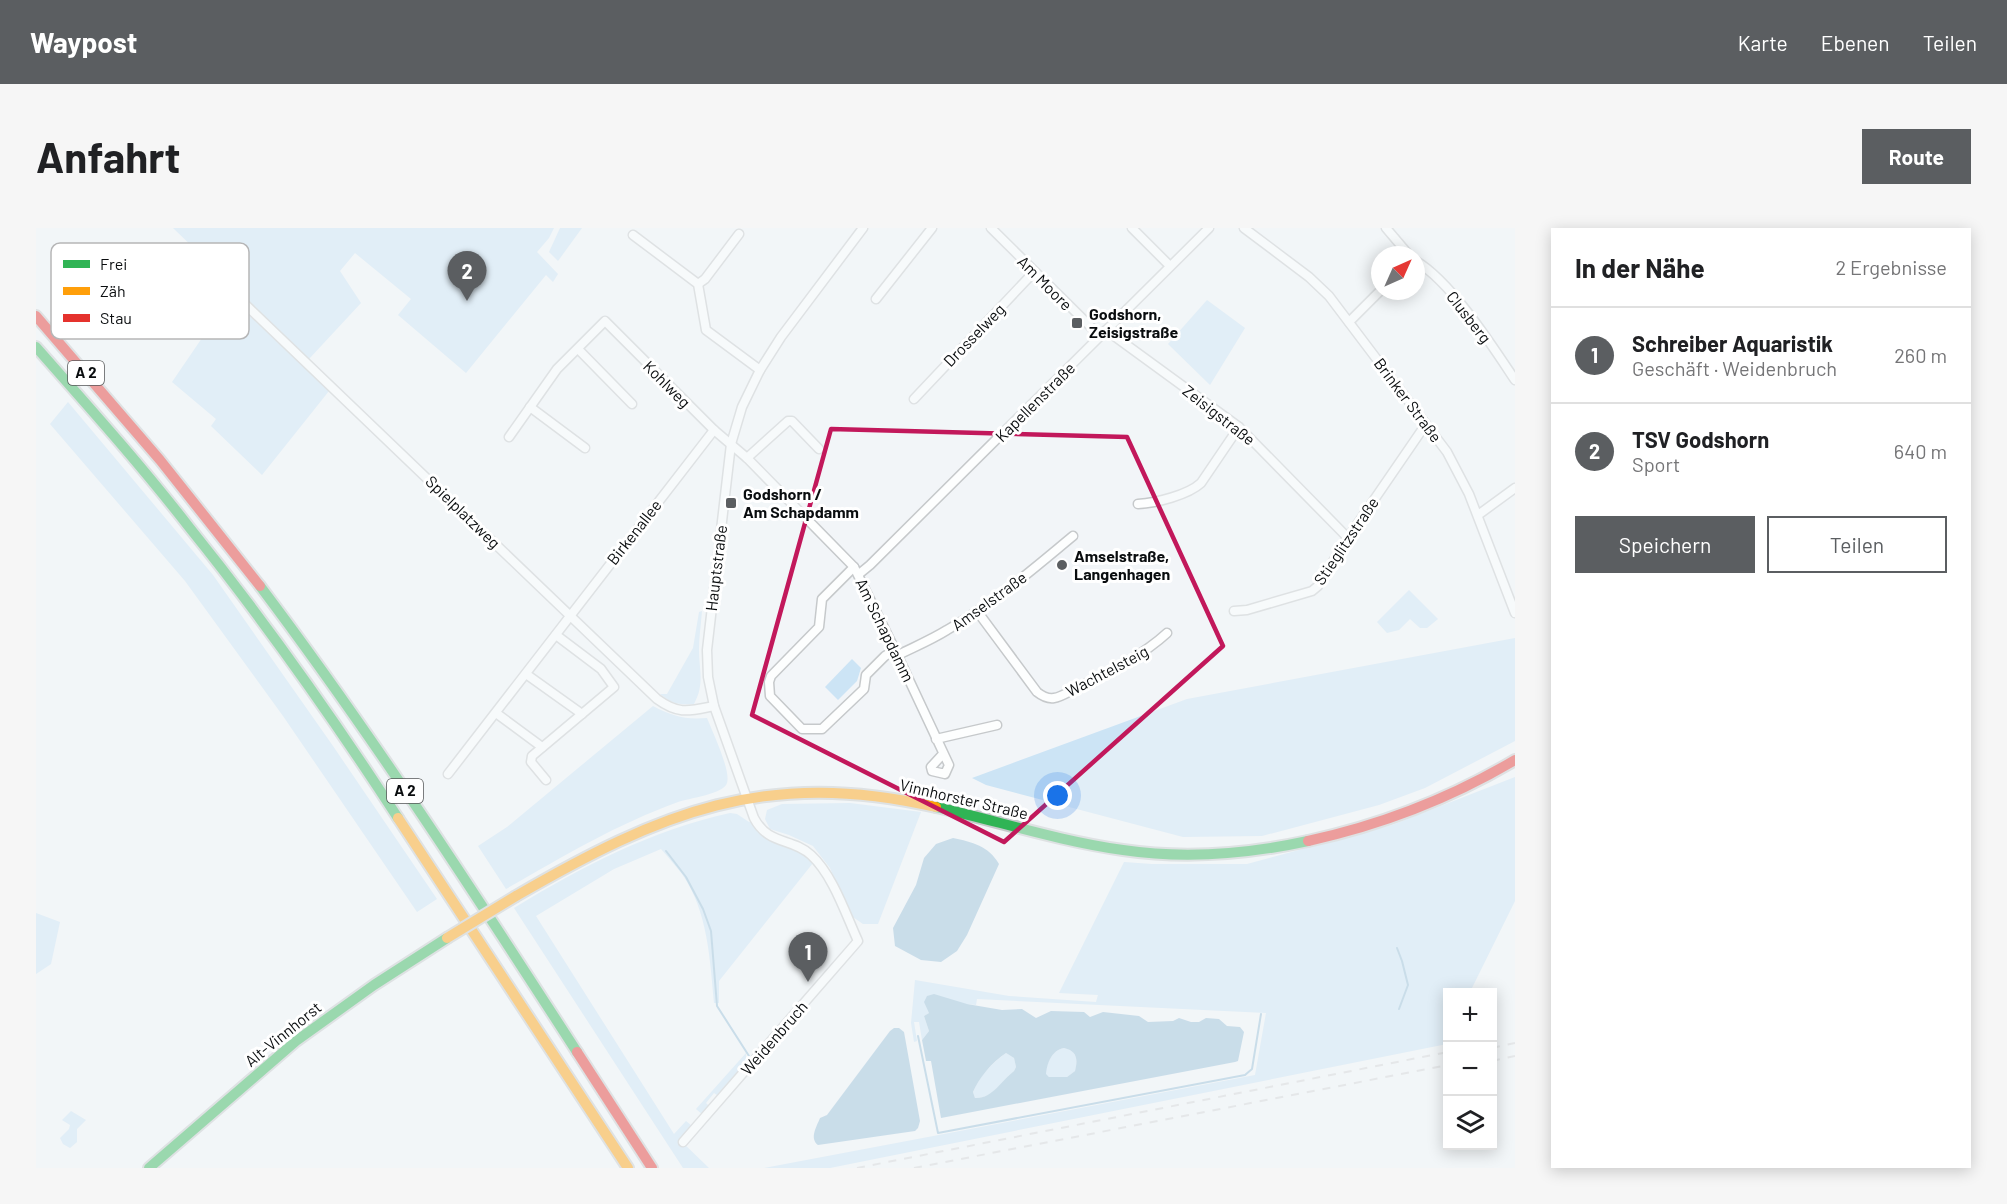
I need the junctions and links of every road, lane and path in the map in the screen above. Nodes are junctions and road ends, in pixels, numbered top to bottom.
1 (863, 228) edge
2 (932, 228) edge
3 (991, 228) edge
4 (1132, 228) edge
5 (1209, 228) edge
6 (1244, 228) edge
7 (1386, 228) edge
8 (739, 234) dead end
9 (633, 235) dead end
10 (1401, 246) edge
11 (1170, 266) junction
12 (1425, 267) edge
13 (1034, 272) junction
14 (698, 284) junction
15 (876, 299) dead end
16 (1371, 299) edge
17 (249, 308) edge
18 (36, 316) edge
19 (1348, 321) junction
20 (51, 333) edge
21 (1103, 333) junction
22 (56, 339) edge
23 (36, 347) edge
24 (578, 349) junction
25 (760, 370) junction
26 (1515, 380) edge
27 (914, 399) dead end
28 (632, 404) dead end
29 (530, 407) junction
30 (1426, 424) junction
31 (1239, 427) junction
32 (714, 430) junction
33 (509, 437) dead end
34 (732, 444) junction
35 (585, 448) dead end
36 (819, 449) dead end
37 (747, 459) junction
38 (1515, 488) edge
39 (1138, 504) dead end
40 (1478, 515) junction
41 (1073, 536) dead end
42 (1348, 538) junction
43 (856, 571) junction
44 (977, 611) junction
45 (1234, 611) dead end
46 (1515, 613) edge
47 (571, 614) junction
48 (1167, 633) dead end
49 (556, 635) junction
50 (896, 652) junction
51 (526, 674) junction
52 (714, 706) junction
53 (496, 712) junction
54 (582, 714) junction
55 (997, 725) dead end
56 (936, 739) junction
57 (542, 747) junction
58 (943, 754) dead end
59 (1515, 760) edge
60 (448, 774) dead end
61 (546, 780) dead end
62 (746, 798) junction
63 (516, 896) joint
64 (683, 1142) dead end
65 (149, 1168) edge
66 (628, 1168) edge
67 (652, 1168) edge

1 - 25 street, Hauptstraße
2 - 15 street
3 - 13 street, Am Moore
4 - 11 street
5 - 11 street, Kapellenstraße
6 - 19 street, Brinker Straße
7 - 10 street
8 - 14 street
9 - 14 street
11 - 21 street, Kapellenstraße
12 - 26 street, Clusberg
13 - 21 street, Am Moore
13 - 27 street, Drosselweg
14 - 25 street
16 - 19 street
17 - 47 street, Spielplatzweg
18 - 20 main road, A 2
19 - 30 street, Brinker Straße
21 - 31 street, Zeisigstraße
21 - 43 street, Kapellenstraße
22 - 67 main road, A 2
23 - 66 main road, A 2
24 - 28 street
24 - 29 street
24 - 32 street, Kohlweg
25 - 34 street, Hauptstraße
29 - 33 street
29 - 35 street
30 - 40 street, Brinker Straße
30 - 42 street, Stieglitzstraße
31 - 39 street
31 - 42 street, Zeisigstraße
32 - 34 street, Kohlweg
32 - 47 street, Birkenallee
34 - 37 street, Am Schapdamm
34 - 52 street, Hauptstraße
36 - 37 street
37 - 43 street, Am Schapdamm
38 - 40 street
40 - 46 street, Brinker Straße
41 - 44 street, Amselstraße
42 - 45 street, Stieglitzstraße
43 - 50 street, Am Schapdamm
43 - 50 street, Kapellenstraße
44 - 48 street, Wachtelsteig
44 - 50 street, Amselstraße
47 - 49 street, Birkenallee
47 - 52 street, Spielplatzweg
49 - 51 street, Birkenallee
49 - 54 street
50 - 56 street, Am Schapdamm
51 - 53 street, Birkenallee
51 - 54 street
52 - 62 street, Hauptstraße
53 - 57 street
53 - 60 street, Birkenallee
54 - 57 street
55 - 56 street
56 - 58 street, Am Schapdamm
57 - 61 street
59 - 62 main road, Vinnhorster Straße
62 - 63 main road, Vinnhorster Straße
62 - 64 street, Weidenbruch
63 - 65 main road, Alt-Vinnhorst, bridge

